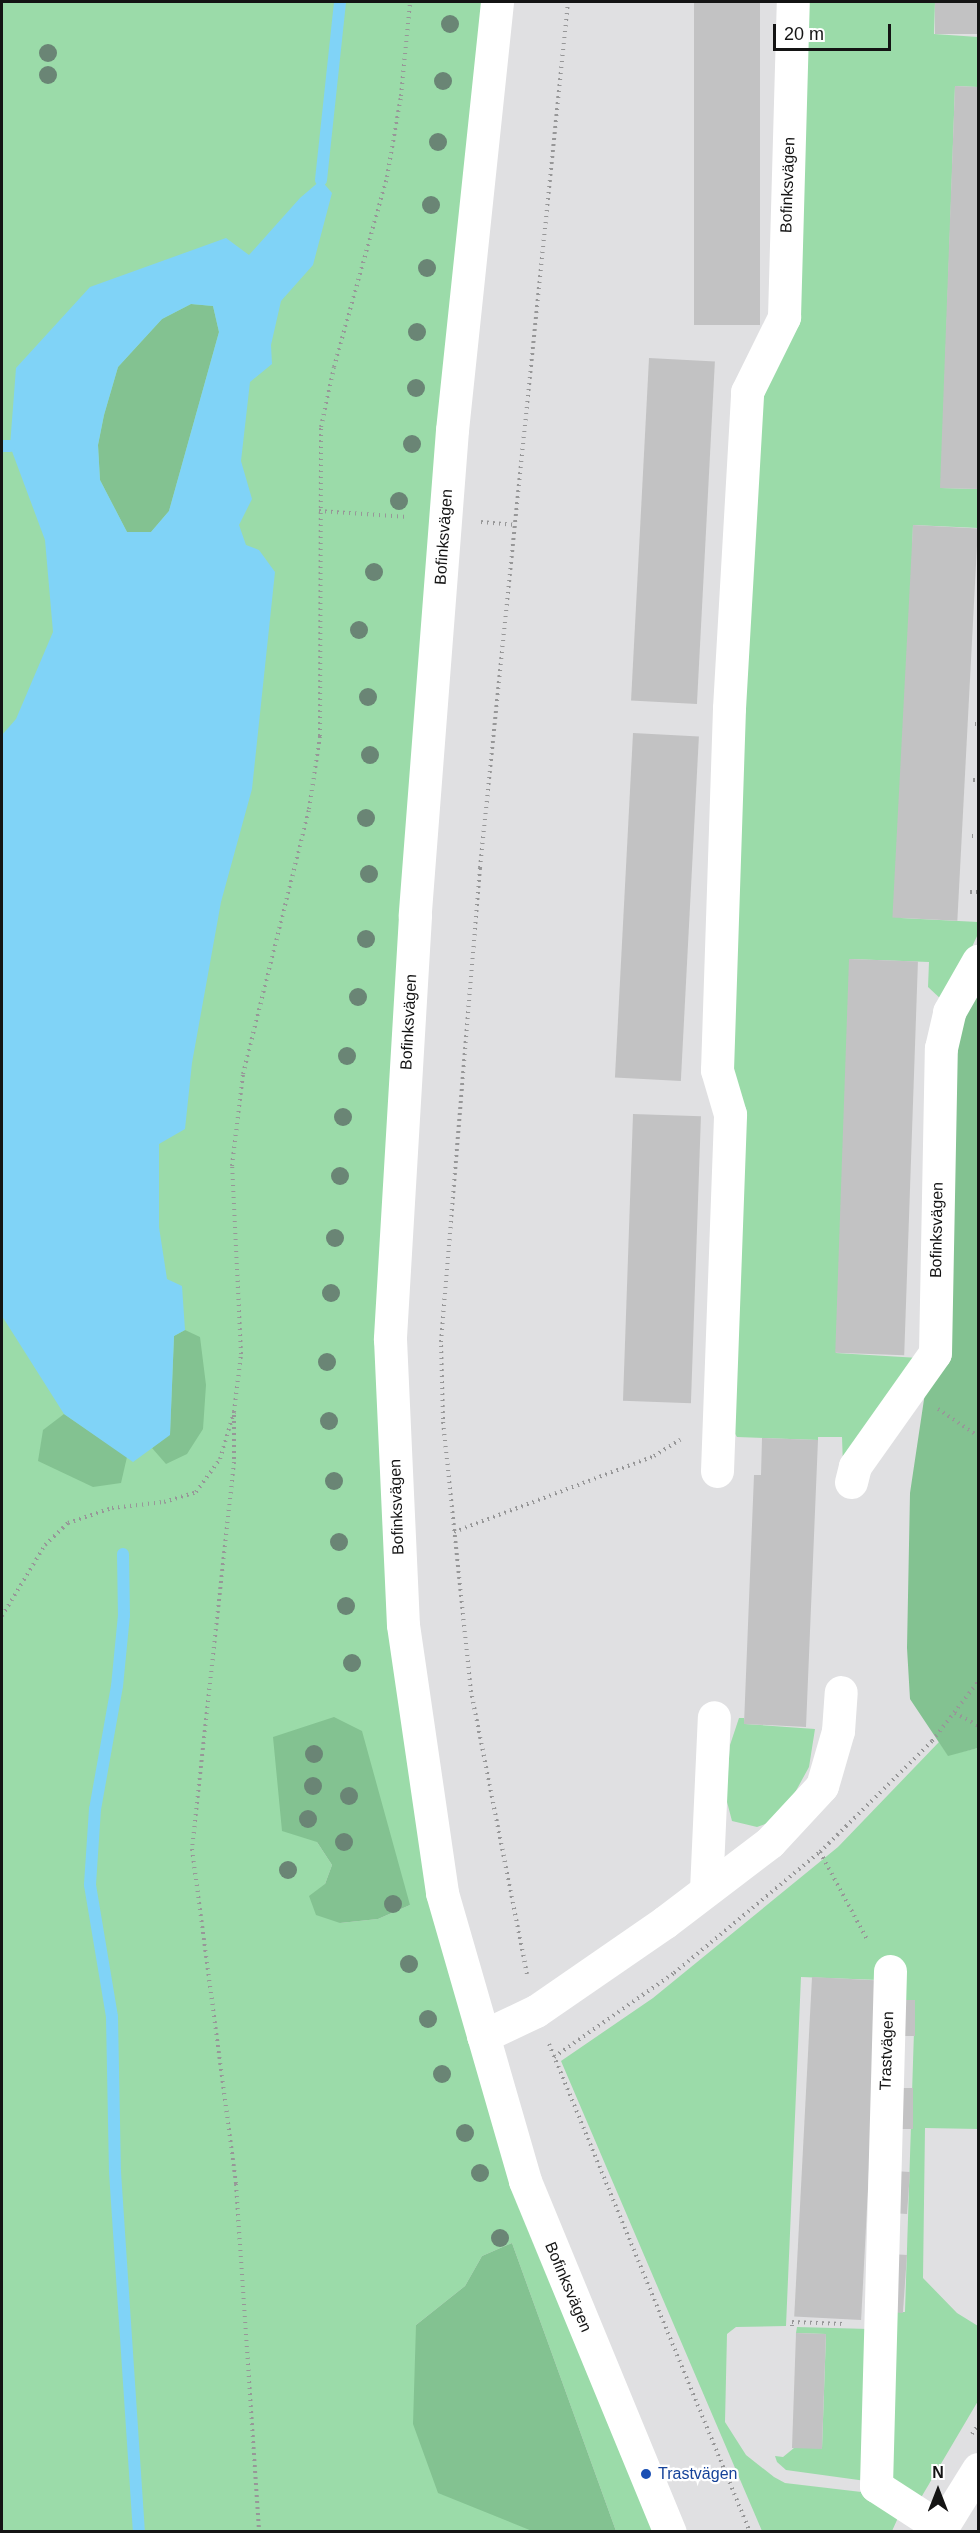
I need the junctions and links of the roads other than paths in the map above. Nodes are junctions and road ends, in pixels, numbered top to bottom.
1 (497, 2) edge
2 (794, 2) edge
3 (978, 961) edge
4 (717, 1472) dead end
5 (851, 1482) dead end
6 (841, 1692) dead end
7 (714, 1717) dead end
8 (706, 1890) junction
9 (890, 1971) road end
10 (483, 2036) junction
11 (978, 2469) edge
12 (940, 2530) edge
13 (670, 2532) edge

1 - 10 street, Bofinksvägen
2 - 4 street, Bofinksvägen
3 - 5 street, Bofinksvägen
6 - 8 street
7 - 8 street
8 - 10 street
9 - 12 street, Trastvägen
10 - 13 street, Bofinksvägen
11 - 12 street, Trastvägen

